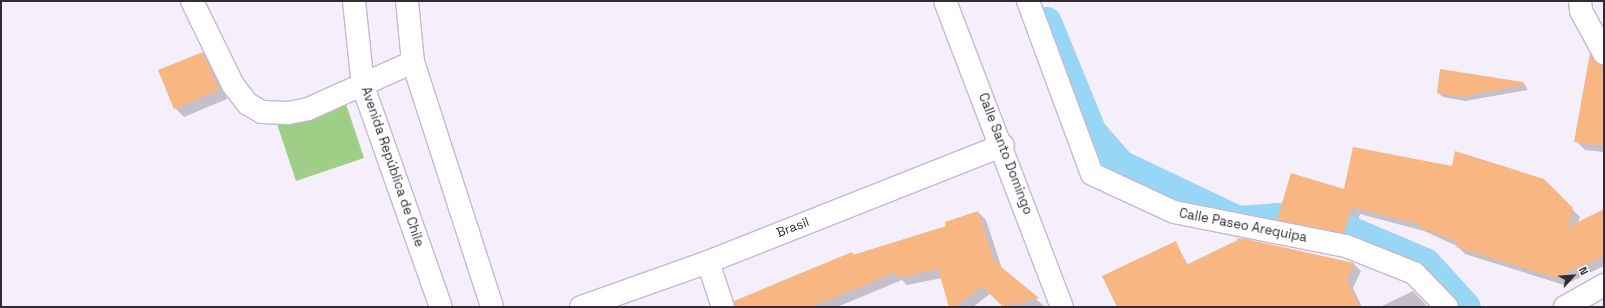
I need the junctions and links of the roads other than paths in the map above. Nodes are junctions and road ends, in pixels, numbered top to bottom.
1 (192, 1) edge
2 (354, 1) edge
3 (407, 1) edge
4 (945, 1) edge
5 (1028, 1) edge
6 (1580, 1) edge
7 (1604, 53) edge
8 (413, 62) junction
9 (363, 86) junction
10 (1003, 146) junction
11 (708, 262) junction
12 (1604, 285) edge
13 (441, 307) edge
14 (492, 307) edge
15 (581, 307) edge
16 (724, 307) edge
17 (1062, 307) edge
18 (1447, 307) edge
19 (1565, 307) edge

1 - 9 street
2 - 9 street, Avenida República de Chile
3 - 8 street
4 - 10 street, Calle Santo Domingo
5 - 18 street, Calle Paseo Arequipa
6 - 7 street
8 - 9 street
8 - 14 street
9 - 13 street, Avenida República de Chile
10 - 11 street, Brasil
10 - 17 street, Calle Santo Domingo
11 - 15 street, Brasil
11 - 16 street
12 - 19 street

